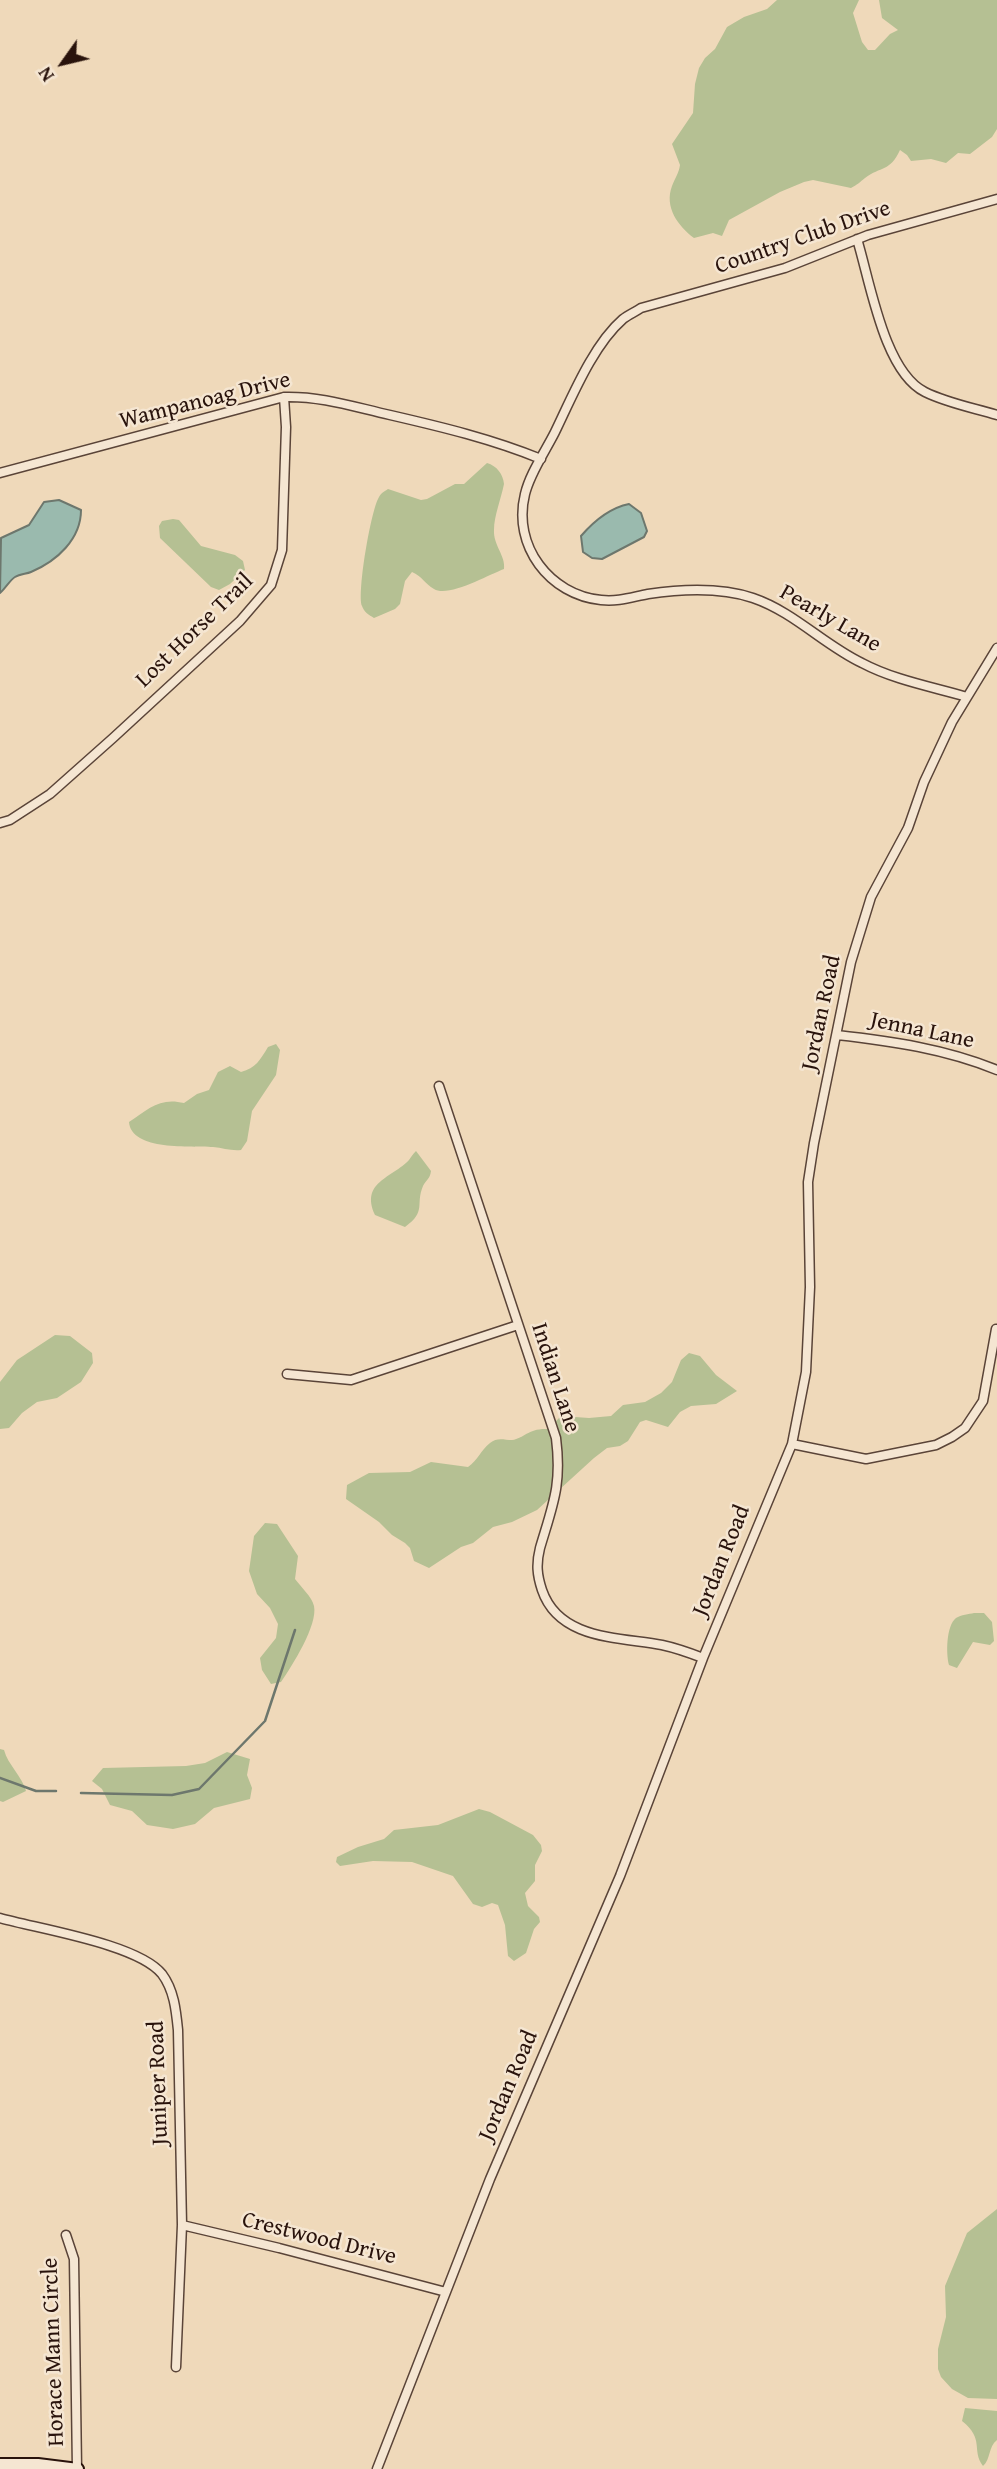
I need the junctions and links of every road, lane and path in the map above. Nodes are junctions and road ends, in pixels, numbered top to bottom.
1 (997, 199) edge
2 (858, 239) junction
3 (623, 319) joint
4 (284, 397) junction
5 (997, 415) edge
6 (541, 459) junction
7 (0, 473) edge
8 (997, 648) edge
9 (967, 697) junction
10 (0, 823) edge
11 (837, 1035) junction
12 (997, 1070) edge
13 (439, 1086) dead end
14 (518, 1325) junction
15 (996, 1329) edge
16 (286, 1374) dead end
17 (792, 1444) junction
18 (703, 1658) junction
19 (0, 1919) edge
20 (182, 2225) junction
21 (66, 2235) dead end
22 (446, 2292) junction
23 (176, 2367) dead end
24 (0, 2464) edge
25 (77, 2469) edge
26 (377, 2469) edge

1 - 2 street, Country Club Drive
2 - 3 street, Country Club Drive
2 - 5 street
3 - 6 street, Pearly Lane
4 - 6 street, Wampanoag Drive
4 - 7 street, Wampanoag Drive
4 - 10 street, Lost Horse Trail
6 - 9 street, Pearly Lane
8 - 9 street, Jordan Road
9 - 11 street, Jordan Road
11 - 12 street, Jenna Lane
11 - 17 street, Jordan Road
13 - 14 street, Indian Lane
14 - 16 street
14 - 18 street, Indian Lane
15 - 17 street
17 - 18 street, Jordan Road
18 - 22 street, Jordan Road
19 - 20 street, Juniper Road
20 - 22 street, Crestwood Drive
20 - 23 street, Juniper Road
21 - 25 street, Horace Mann Circle
22 - 26 street, Jordan Road
24 - 25 main road

